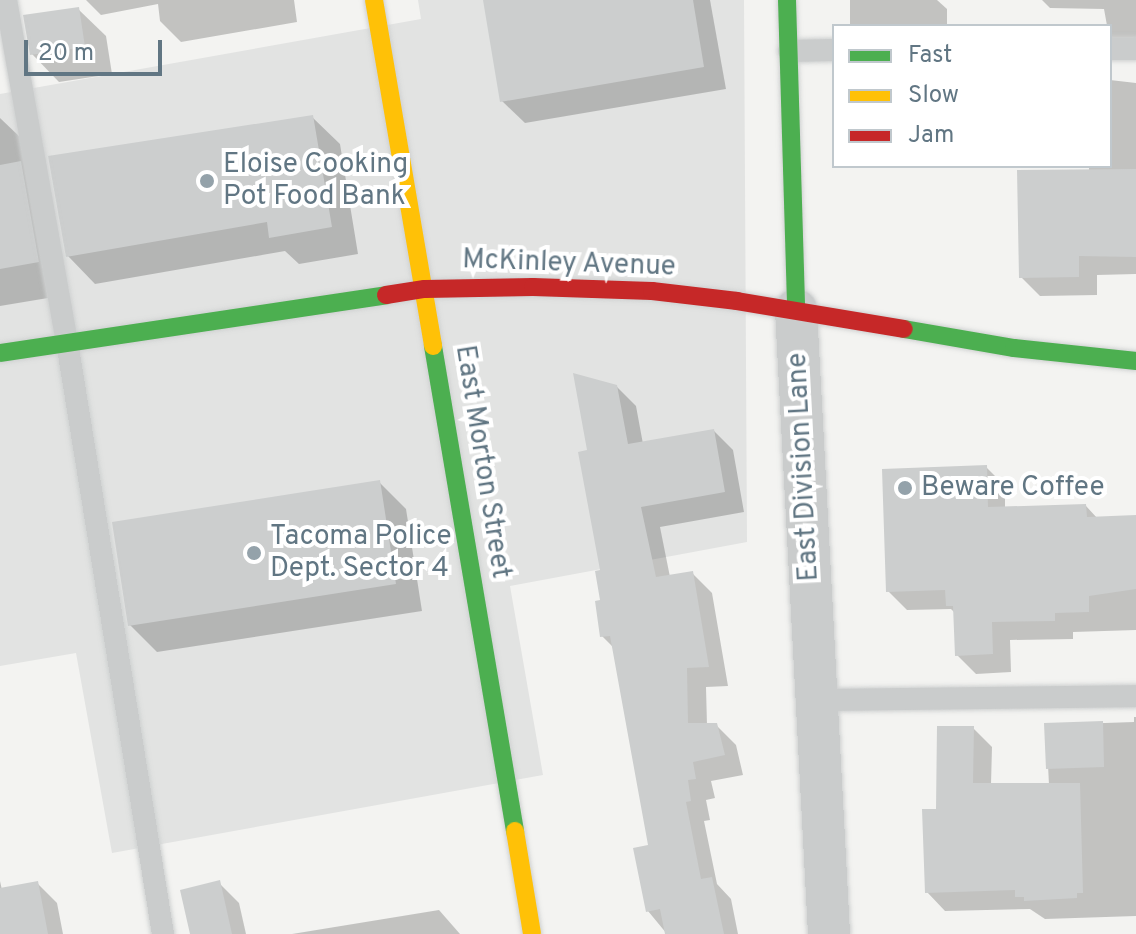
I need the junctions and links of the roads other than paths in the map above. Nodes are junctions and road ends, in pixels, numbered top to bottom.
1 (6, 0) edge
2 (374, 0) edge
3 (787, 0) edge
4 (1112, 49) edge
5 (1136, 49) edge
6 (832, 50) edge
7 (789, 51) junction
8 (425, 289) junction
9 (796, 310) junction
10 (67, 342) junction
11 (0, 353) edge
12 (1136, 361) edge
13 (1136, 696) edge
14 (815, 700) junction
15 (163, 934) edge
16 (532, 934) edge
17 (829, 934) edge

1 - 10 lane
2 - 8 street, East Morton Street
3 - 7 street, East Division Lane
4 - 5 lane
6 - 7 lane
7 - 9 street, East Division Lane
8 - 9 street, McKinley Avenue
8 - 10 street, McKinley Avenue
8 - 16 street, East Morton Street
9 - 12 street, McKinley Avenue
9 - 14 street, East Division Lane
10 - 11 street, McKinley Avenue
10 - 15 lane
13 - 14 lane
14 - 17 street, East Division Lane

